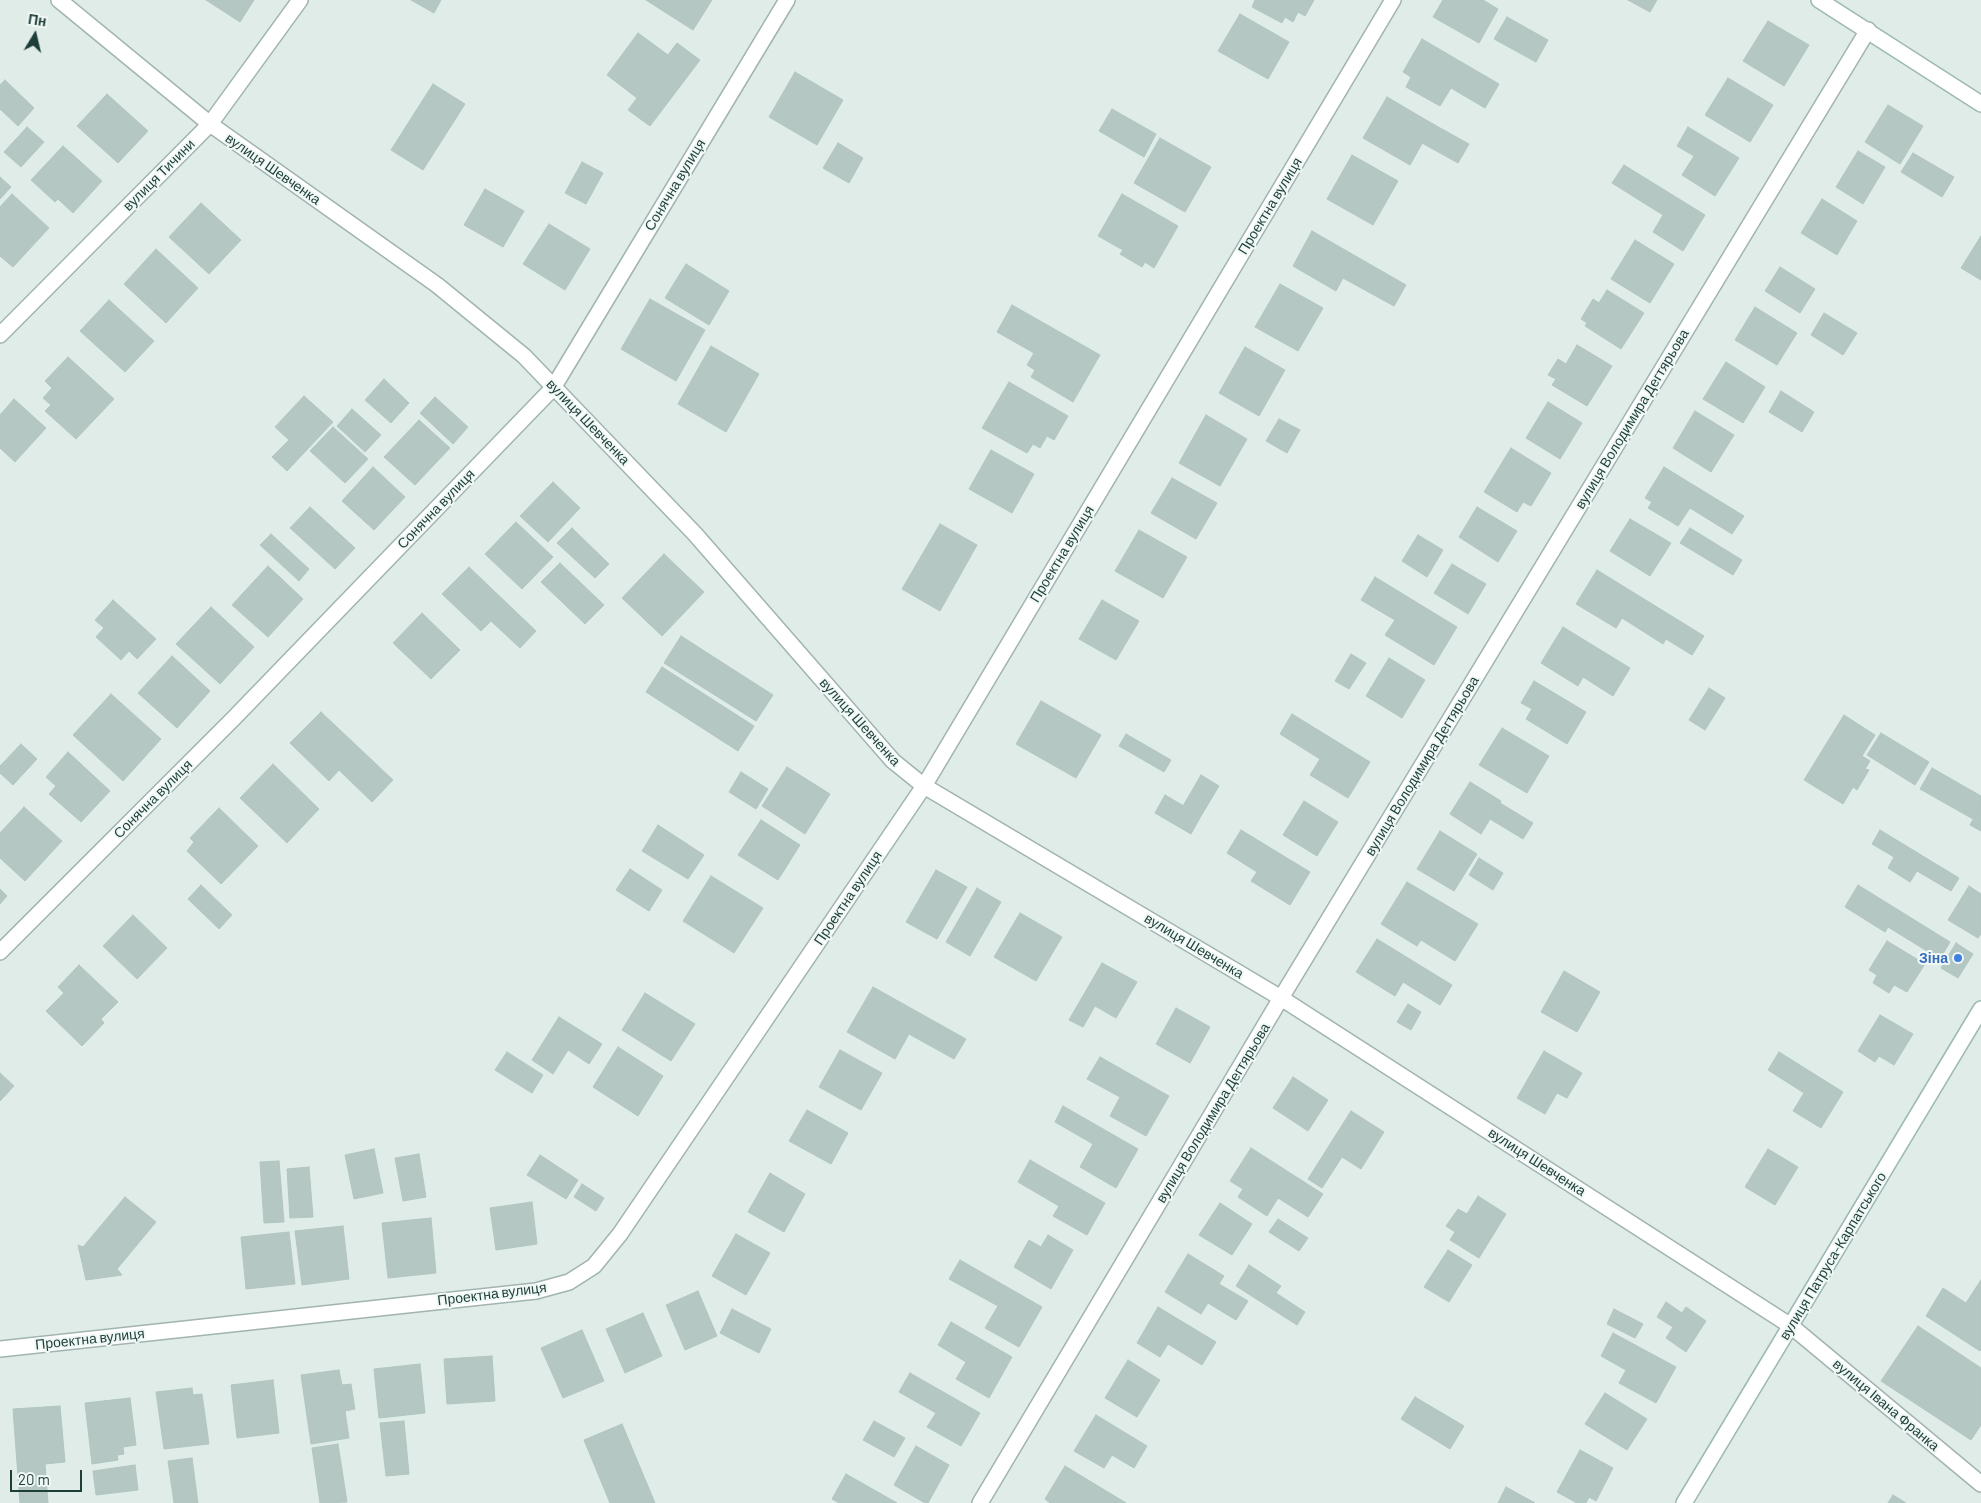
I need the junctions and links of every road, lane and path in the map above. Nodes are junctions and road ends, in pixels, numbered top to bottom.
1 (59, 0) edge
2 (300, 0) edge
3 (787, 0) edge
4 (1393, 0) edge
5 (1819, 0) edge
6 (1868, 30) junction
7 (1981, 104) edge
8 (210, 124) junction
9 (0, 335) edge
10 (553, 388) junction
11 (924, 786) junction
12 (0, 952) edge
13 (1281, 998) junction
14 (1981, 1009) edge
15 (1791, 1326) junction
16 (0, 1348) edge
17 (1981, 1484) edge
18 (980, 1503) edge
19 (1684, 1503) edge

1 - 8 street, вулиця Шевченка
2 - 8 street, вулиця Тичини
3 - 10 street, Сонячна вулиця
4 - 11 street, Проектна вулиця
5 - 6 street
6 - 7 street
6 - 13 street, вулиця Володимира Дегтярьова
8 - 9 street, вулиця Тичини
8 - 10 street, вулиця Шевченка
10 - 11 street, вулиця Шевченка
10 - 12 street, Сонячна вулиця
11 - 13 street, вулиця Шевченка
11 - 16 street, Проектна вулиця
13 - 15 street, вулиця Шевченка
13 - 18 street, вулиця Володимира Дегтярьова
14 - 15 street, вулиця Патруса-Карпатського
15 - 17 street, вулиця Івана Франка
15 - 19 street, вулиця Патруса-Карпатського

